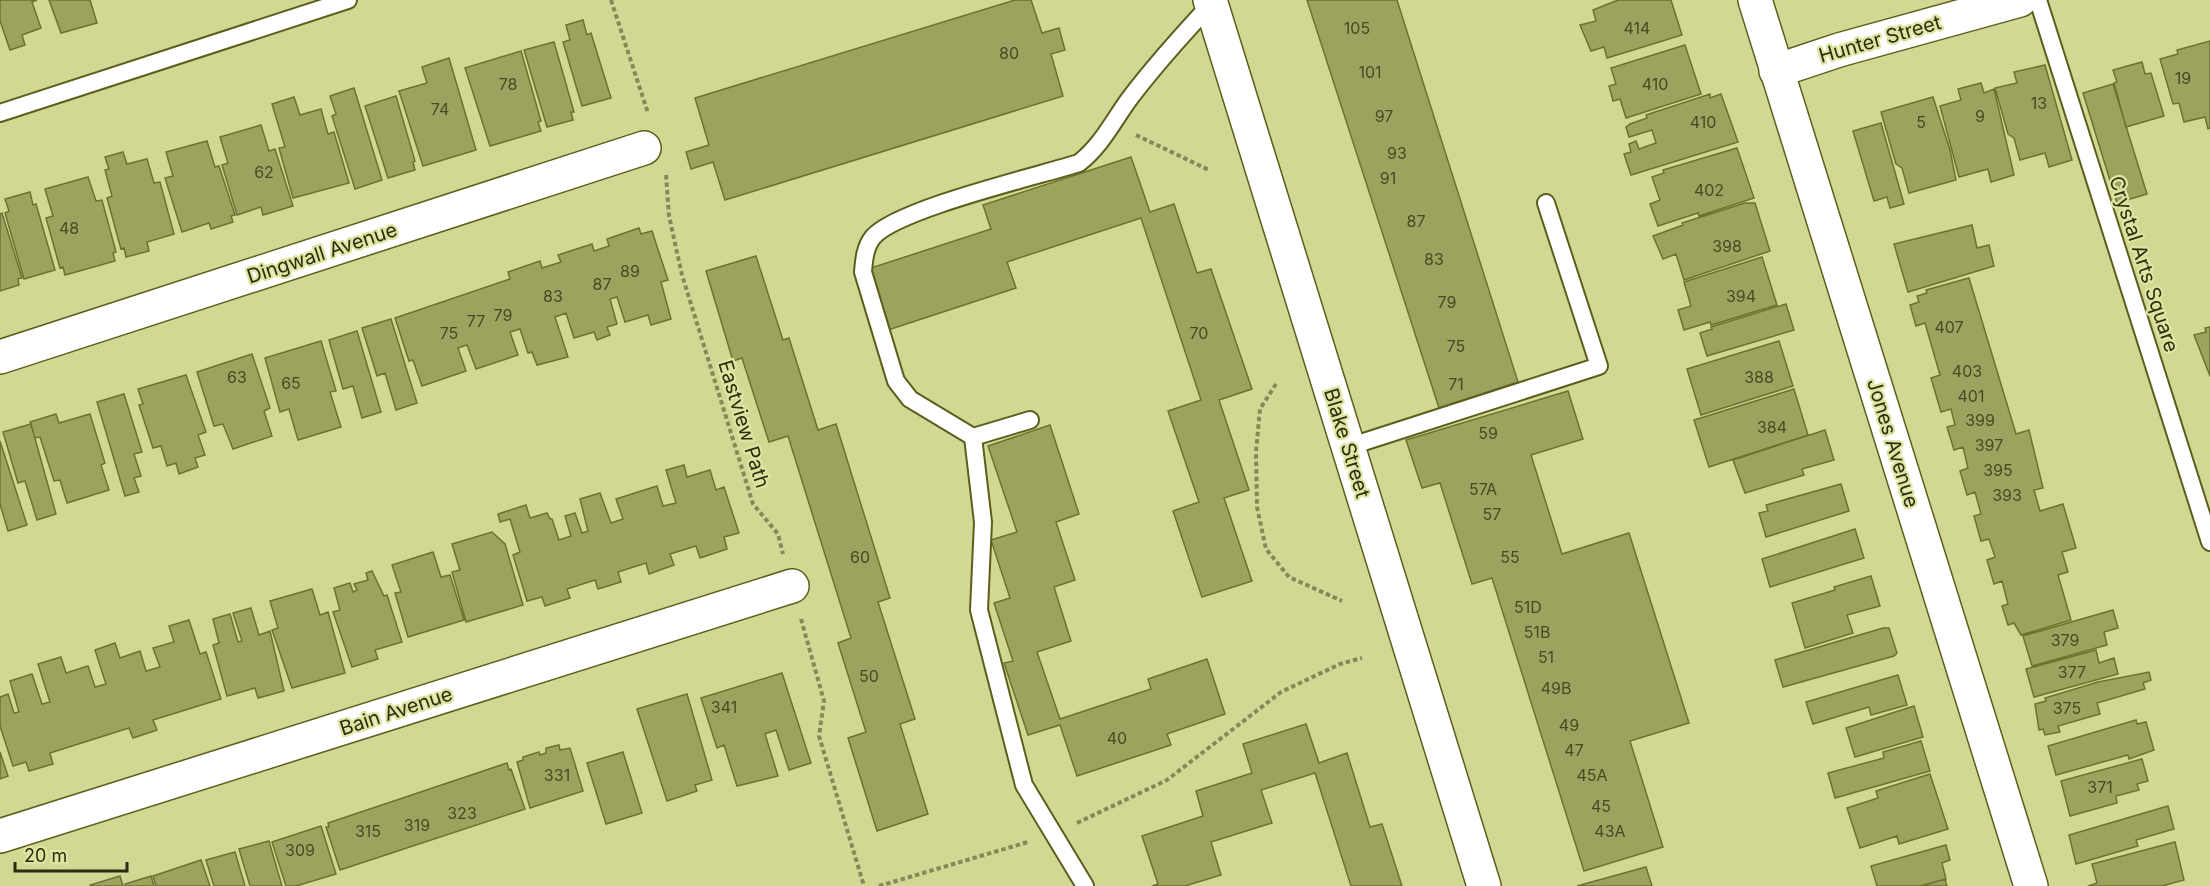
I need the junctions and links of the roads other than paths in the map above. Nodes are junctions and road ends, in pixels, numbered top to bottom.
1 (348, 0) edge
2 (1755, 0) edge
3 (2020, 0) edge
4 (2038, 0) edge
5 (1211, 2) edge
6 (1776, 71) junction
7 (0, 113) edge
8 (653, 143) road end
9 (1546, 203) dead end
10 (0, 357) edge
11 (1030, 420) dead end
12 (973, 437) junction
13 (1348, 447) junction
14 (2210, 542) edge
15 (792, 586) road end
16 (0, 836) edge
17 (1085, 886) edge
18 (1484, 886) edge
19 (2031, 886) edge

1 - 7 lane
2 - 6 street, Jones Avenue
3 - 6 street, Hunter Street
4 - 14 lane, Crystal Arts Square
5 - 12 lane
5 - 13 street, Blake Street
6 - 19 street, Jones Avenue
8 - 10 street, Dingwall Avenue
9 - 13 lane
11 - 12 lane
12 - 17 lane
13 - 18 street, Blake Street
15 - 16 street, Bain Avenue

